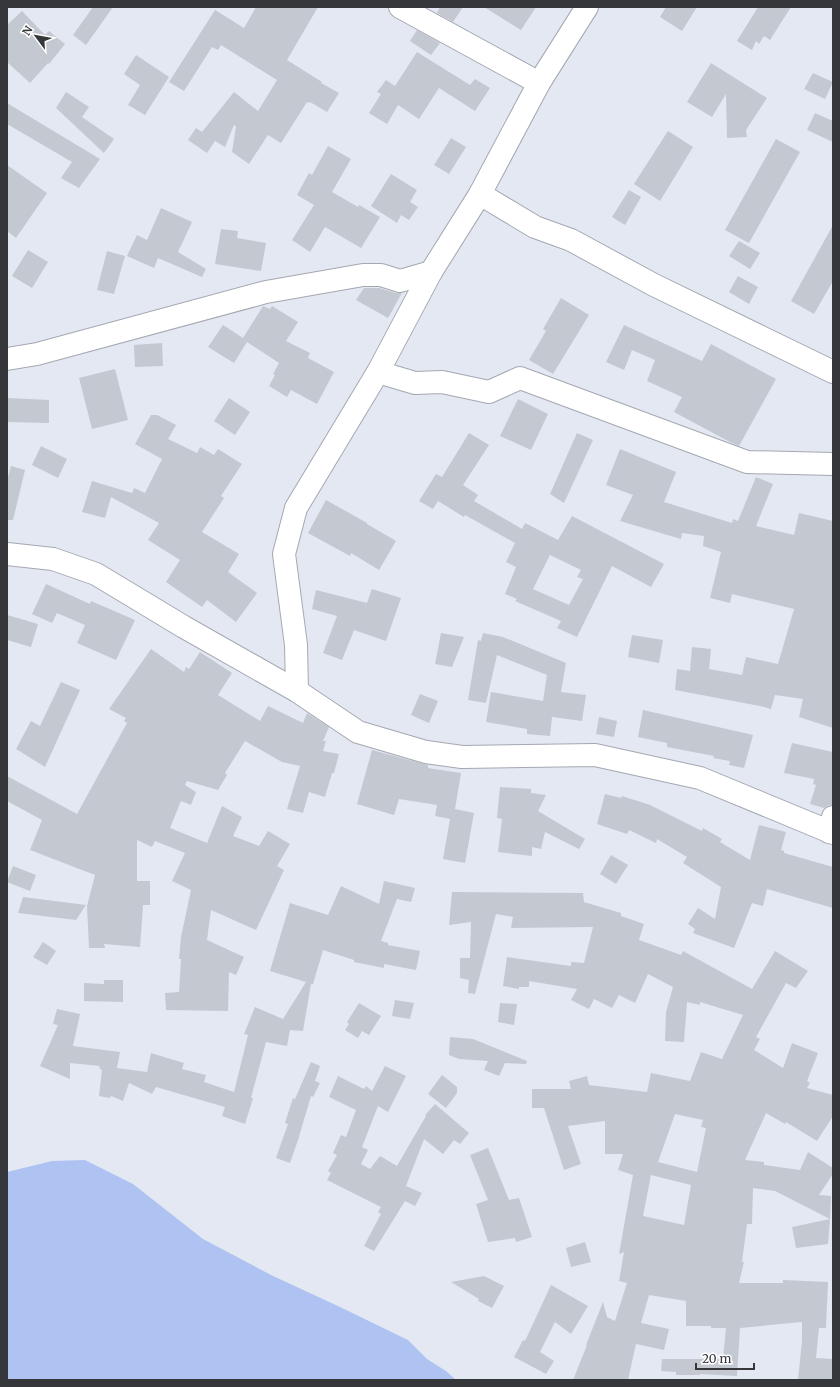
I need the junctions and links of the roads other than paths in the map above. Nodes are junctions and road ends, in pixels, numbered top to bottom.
1 (400, 7) edge
2 (587, 7) edge
3 (539, 83) junction
4 (480, 194) junction
5 (431, 272) junction
6 (7, 359) edge
7 (378, 372) junction
8 (833, 372) edge
9 (833, 464) edge
10 (7, 554) edge
11 (297, 691) junction
12 (832, 827) edge

1 - 3 street
2 - 3 street
3 - 4 street
4 - 5 street
4 - 8 street
5 - 6 street
5 - 7 street
7 - 9 street
7 - 11 street
10 - 11 street
11 - 12 street

